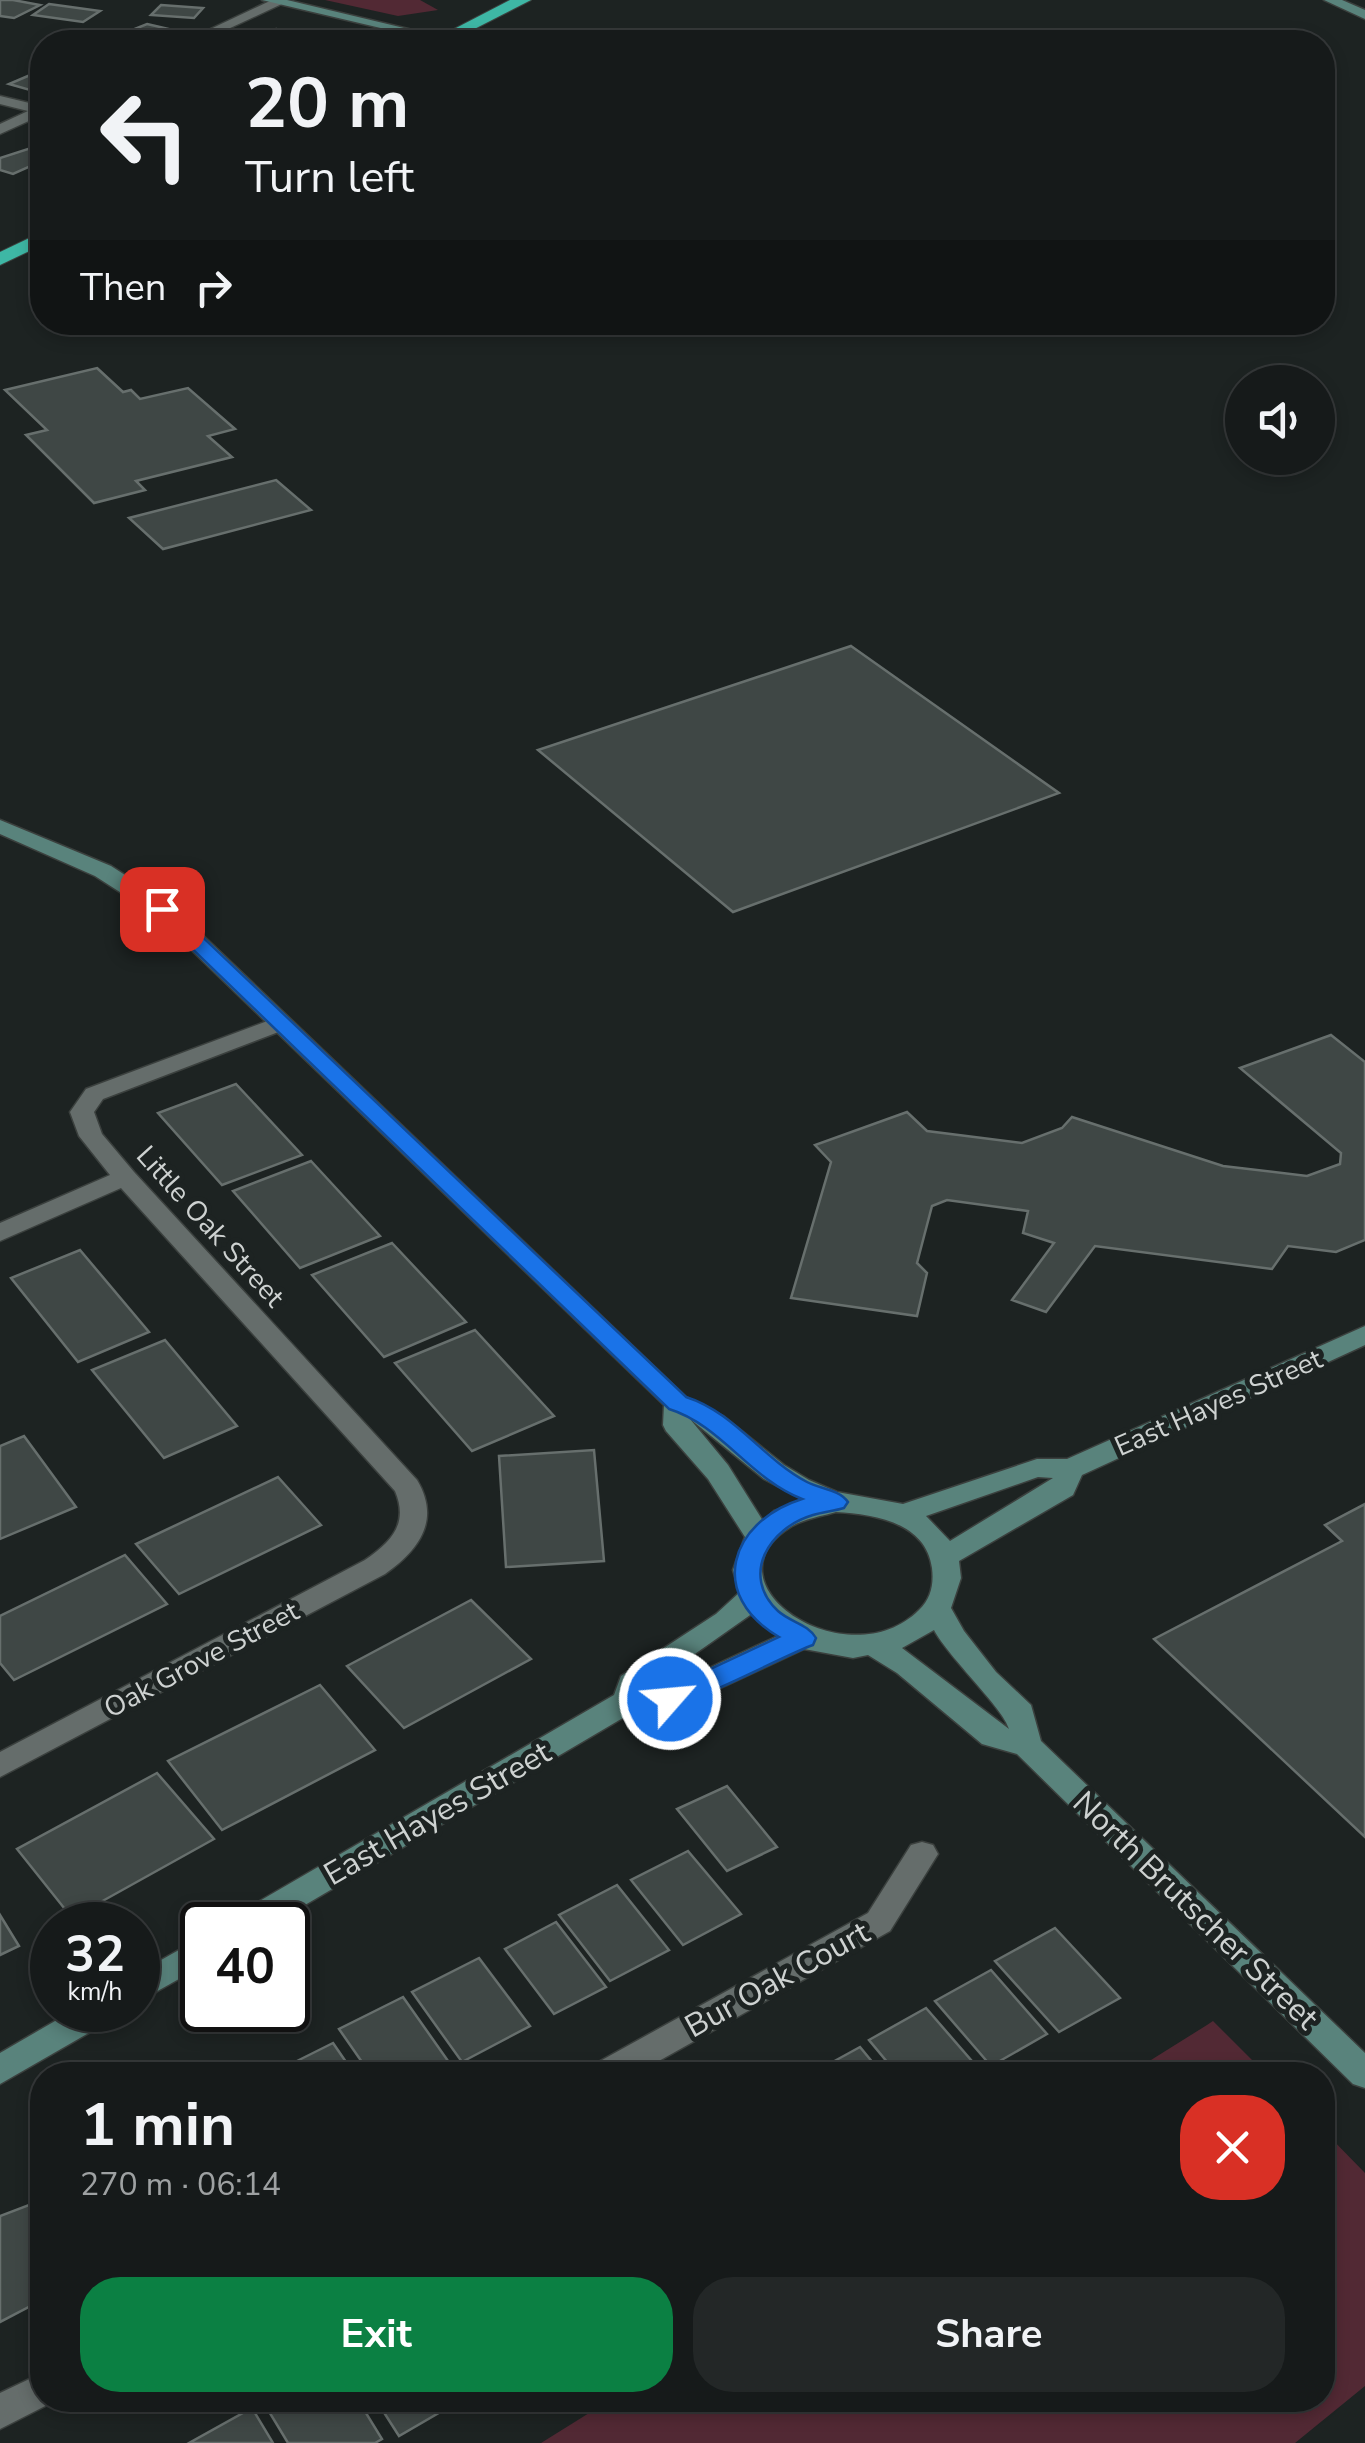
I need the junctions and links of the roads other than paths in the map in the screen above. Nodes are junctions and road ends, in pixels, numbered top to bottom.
1 (523, 0) edge
2 (1330, 0) edge
3 (274, 1) edge
4 (1365, 15) edge
5 (215, 30) edge
6 (394, 30) edge
7 (462, 30) edge
8 (0, 100) edge
9 (30, 107) edge
10 (30, 116) edge
11 (0, 130) edge
12 (30, 244) edge
13 (0, 259) edge
14 (0, 826) edge
15 (281, 1022) junction
16 (125, 1177) junction
17 (0, 1233) edge
18 (1365, 1335) edge
19 (677, 1403) junction
20 (1070, 1469) junction
21 (835, 1502) junction
22 (902, 1514) junction
23 (759, 1537) junction
24 (402, 1550) joint
25 (945, 1556) junction
26 (752, 1597) junction
27 (938, 1610) junction
28 (803, 1638) junction
29 (874, 1645) junction
30 (628, 1701) junction
31 (1027, 1746) junction
32 (0, 1766) edge
33 (922, 1854) dead end
34 (285, 1902) edge
35 (64, 2032) edge
36 (627, 2062) edge
37 (0, 2070) edge
38 (1365, 2074) edge
39 (30, 2396) edge
40 (0, 2412) edge

1 - 7 highway
2 - 4 street
3 - 5 street
3 - 6 street
8 - 9 street
10 - 11 street
12 - 13 highway
14 - 15 street
15 - 16 street, Little Oak Street
15 - 19 street
16 - 17 street
16 - 24 street, Little Oak Street
18 - 20 street, East Hayes Street
19 - 21 street
19 - 23 street
20 - 22 street, East Hayes Street
20 - 25 street, East Hayes Street
21 - 22 street
21 - 23 street
22 - 25 street
23 - 26 street
24 - 32 street, Oak Grove Street
25 - 27 street
26 - 28 street
26 - 30 street, East Hayes Street
27 - 29 street
27 - 31 street, North Brutscher Street
28 - 29 street
28 - 30 street, East Hayes Street
29 - 31 street, North Brutscher Street
30 - 34 street, East Hayes Street
31 - 38 street, North Brutscher Street
33 - 36 street, Bur Oak Court
35 - 37 street
39 - 40 street

